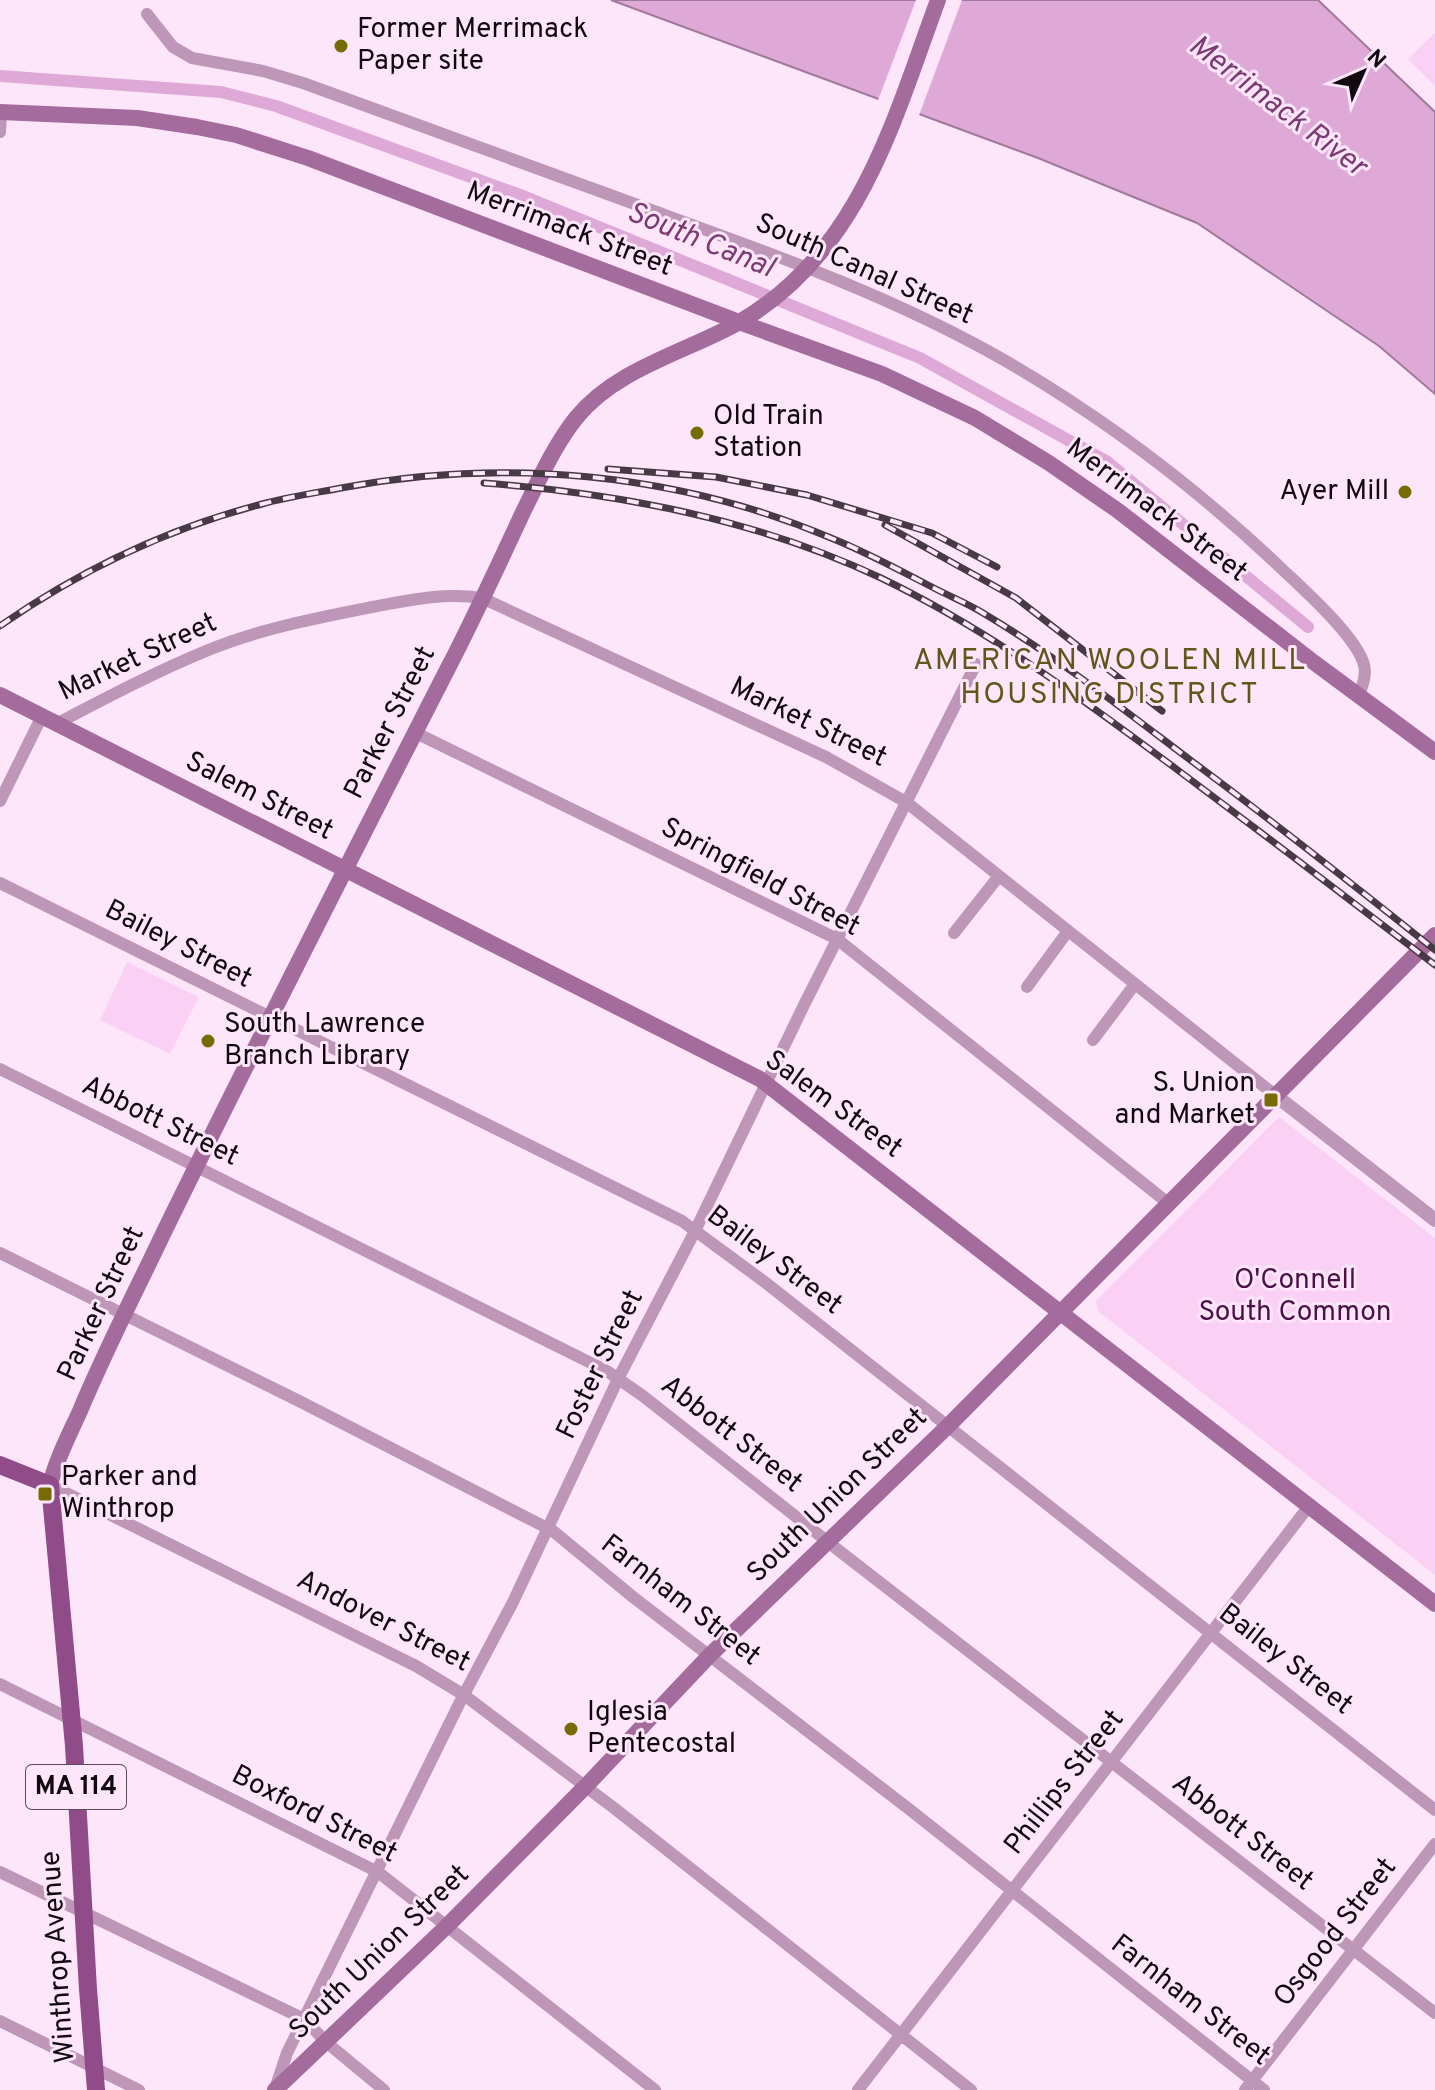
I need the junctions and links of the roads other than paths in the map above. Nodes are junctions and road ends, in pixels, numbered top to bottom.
1 (938, 0) edge
2 (147, 14) dead end
3 (1, 112) edge
4 (0, 132) edge
5 (803, 271) junction
6 (746, 318) junction
7 (482, 598) junction
8 (976, 664) dead end
9 (0, 695) edge
10 (1359, 696) junction
11 (44, 717) junction
12 (414, 732) junction
13 (1435, 752) edge
14 (0, 801) edge
15 (906, 802) junction
16 (345, 869) junction
17 (999, 876) junction
18 (0, 883) edge
19 (1068, 931) junction
20 (954, 933) dead end
21 (1435, 935) edge
22 (837, 939) junction
23 (1135, 984) junction
24 (1027, 987) dead end
25 (270, 1017) junction
26 (1093, 1040) dead end
27 (0, 1069) edge
28 (766, 1084) junction
29 (1275, 1095) junction
30 (196, 1167) junction
31 (1168, 1203) junction
32 (1435, 1220) edge
33 (695, 1231) junction
34 (0, 1253) edge
35 (1060, 1312) junction
36 (124, 1315) junction
37 (618, 1379) junction
38 (948, 1426) junction
39 (0, 1465) edge
40 (50, 1485) junction
41 (1309, 1506) junction
42 (548, 1528) junction
43 (829, 1543) junction
44 (1435, 1604) edge
45 (1212, 1632) junction
46 (710, 1655) junction
47 (0, 1684) edge
48 (464, 1695) junction
49 (72, 1720) junction
50 (1112, 1762) junction
51 (585, 1787) junction
52 (1435, 1810) edge
53 (1435, 1844) edge
54 (0, 1872) edge
55 (378, 1872) junction
56 (1012, 1891) junction
57 (84, 1913) junction
58 (446, 1927) junction
59 (1353, 1950) junction
60 (1435, 2013) edge
61 (304, 2019) junction
62 (0, 2021) edge
63 (900, 2035) junction
64 (326, 2042) junction
65 (95, 2067) junction
66 (1249, 2085) edge
67 (96, 2090) edge
68 (139, 2090) edge
69 (275, 2090) edge
70 (384, 2090) edge
71 (655, 2090) edge
72 (858, 2090) edge
73 (971, 2090) edge
74 (1264, 2090) edge

1 - 5 main road, Parker Street
2 - 5 street, South Canal Street
3 - 4 street
3 - 6 main road, Merrimack Street
5 - 6 main road, Parker Street
5 - 10 street, South Canal Street
6 - 7 main road, Parker Street / MA 114
6 - 10 main road, Merrimack Street
7 - 11 street, Market Street
7 - 12 main road, Parker Street / MA 114
7 - 15 street, Market Street
8 - 15 street, Foster Street
9 - 11 main road, Salem Street
10 - 13 main road, Merrimack Street
11 - 14 street
11 - 16 main road, Salem Street
12 - 16 main road, Parker Street / MA 114
12 - 22 street, Springfield Street
15 - 17 street, Market Street
15 - 22 street, Foster Street
16 - 25 main road, Parker Street / MA 114
16 - 28 main road, Salem Street
17 - 19 street, Market Street
17 - 20 street
18 - 25 street, Bailey Street
19 - 23 street, Market Street
19 - 24 street
21 - 29 main road, South Union Street
22 - 28 street, Foster Street
22 - 31 street, Springfield Street
23 - 26 street
23 - 29 street, Market Street
25 - 30 main road, Parker Street / MA 114
25 - 33 street, Bailey Street
27 - 30 street, Abbott Street
28 - 33 street, Foster Street
28 - 35 main road, Salem Street
29 - 31 main road, South Union Street
29 - 32 street, Market Street
30 - 36 main road, Parker Street / MA 114
30 - 37 street, Abbott Street
31 - 35 main road, South Union Street
33 - 37 street, Foster Street
33 - 38 street, Bailey Street
34 - 36 street, Farnham Street
35 - 38 main road, South Union Street
35 - 41 main road, Salem Street
36 - 40 main road, Parker Street / MA 114
36 - 42 street, Farnham Street
37 - 42 street, Foster Street
37 - 43 street, Abbott Street
38 - 43 main road, South Union Street
38 - 45 street, Bailey Street
39 - 40 main road, Andover Street
40 - 48 street, Andover Street
40 - 49 main road, Winthrop Avenue / MA 114
41 - 44 main road, Salem Street
41 - 45 street, Phillips Street
42 - 46 street, Farnham Street
42 - 48 street, Foster Street
43 - 46 main road, South Union Street
43 - 50 street, Abbott Street
45 - 50 street, Phillips Street
45 - 52 street, Bailey Street
46 - 51 main road, South Union Street
46 - 56 street, Farnham Street
47 - 49 street, Boxford Street
48 - 51 street, Andover Street
48 - 55 street, Foster Street
49 - 55 street, Boxford Street
49 - 57 main road, Winthrop Avenue / MA 114
50 - 56 street, Phillips Street
50 - 59 street, Abbott Street
51 - 58 main road, South Union Street
51 - 63 street, Andover Street
53 - 59 street, Osgood Street
54 - 57 street
55 - 58 street, Boxford Street
55 - 61 street, Foster Street
56 - 63 street, Phillips Street
56 - 66 street, Farnham Street
57 - 61 street
57 - 65 main road, Winthrop Avenue / MA 114
58 - 64 main road, South Union Street
58 - 71 street, Boxford Street
59 - 60 street, Abbott Street
59 - 66 street, Osgood Street
61 - 64 street
61 - 69 street, Foster Street
62 - 65 street
63 - 72 street, Phillips Street
63 - 73 street, Andover Street
64 - 69 main road, South Union Street
64 - 70 street
65 - 67 main road, Winthrop Avenue / MA 114
65 - 68 street
66 - 74 street, Farnham Street

